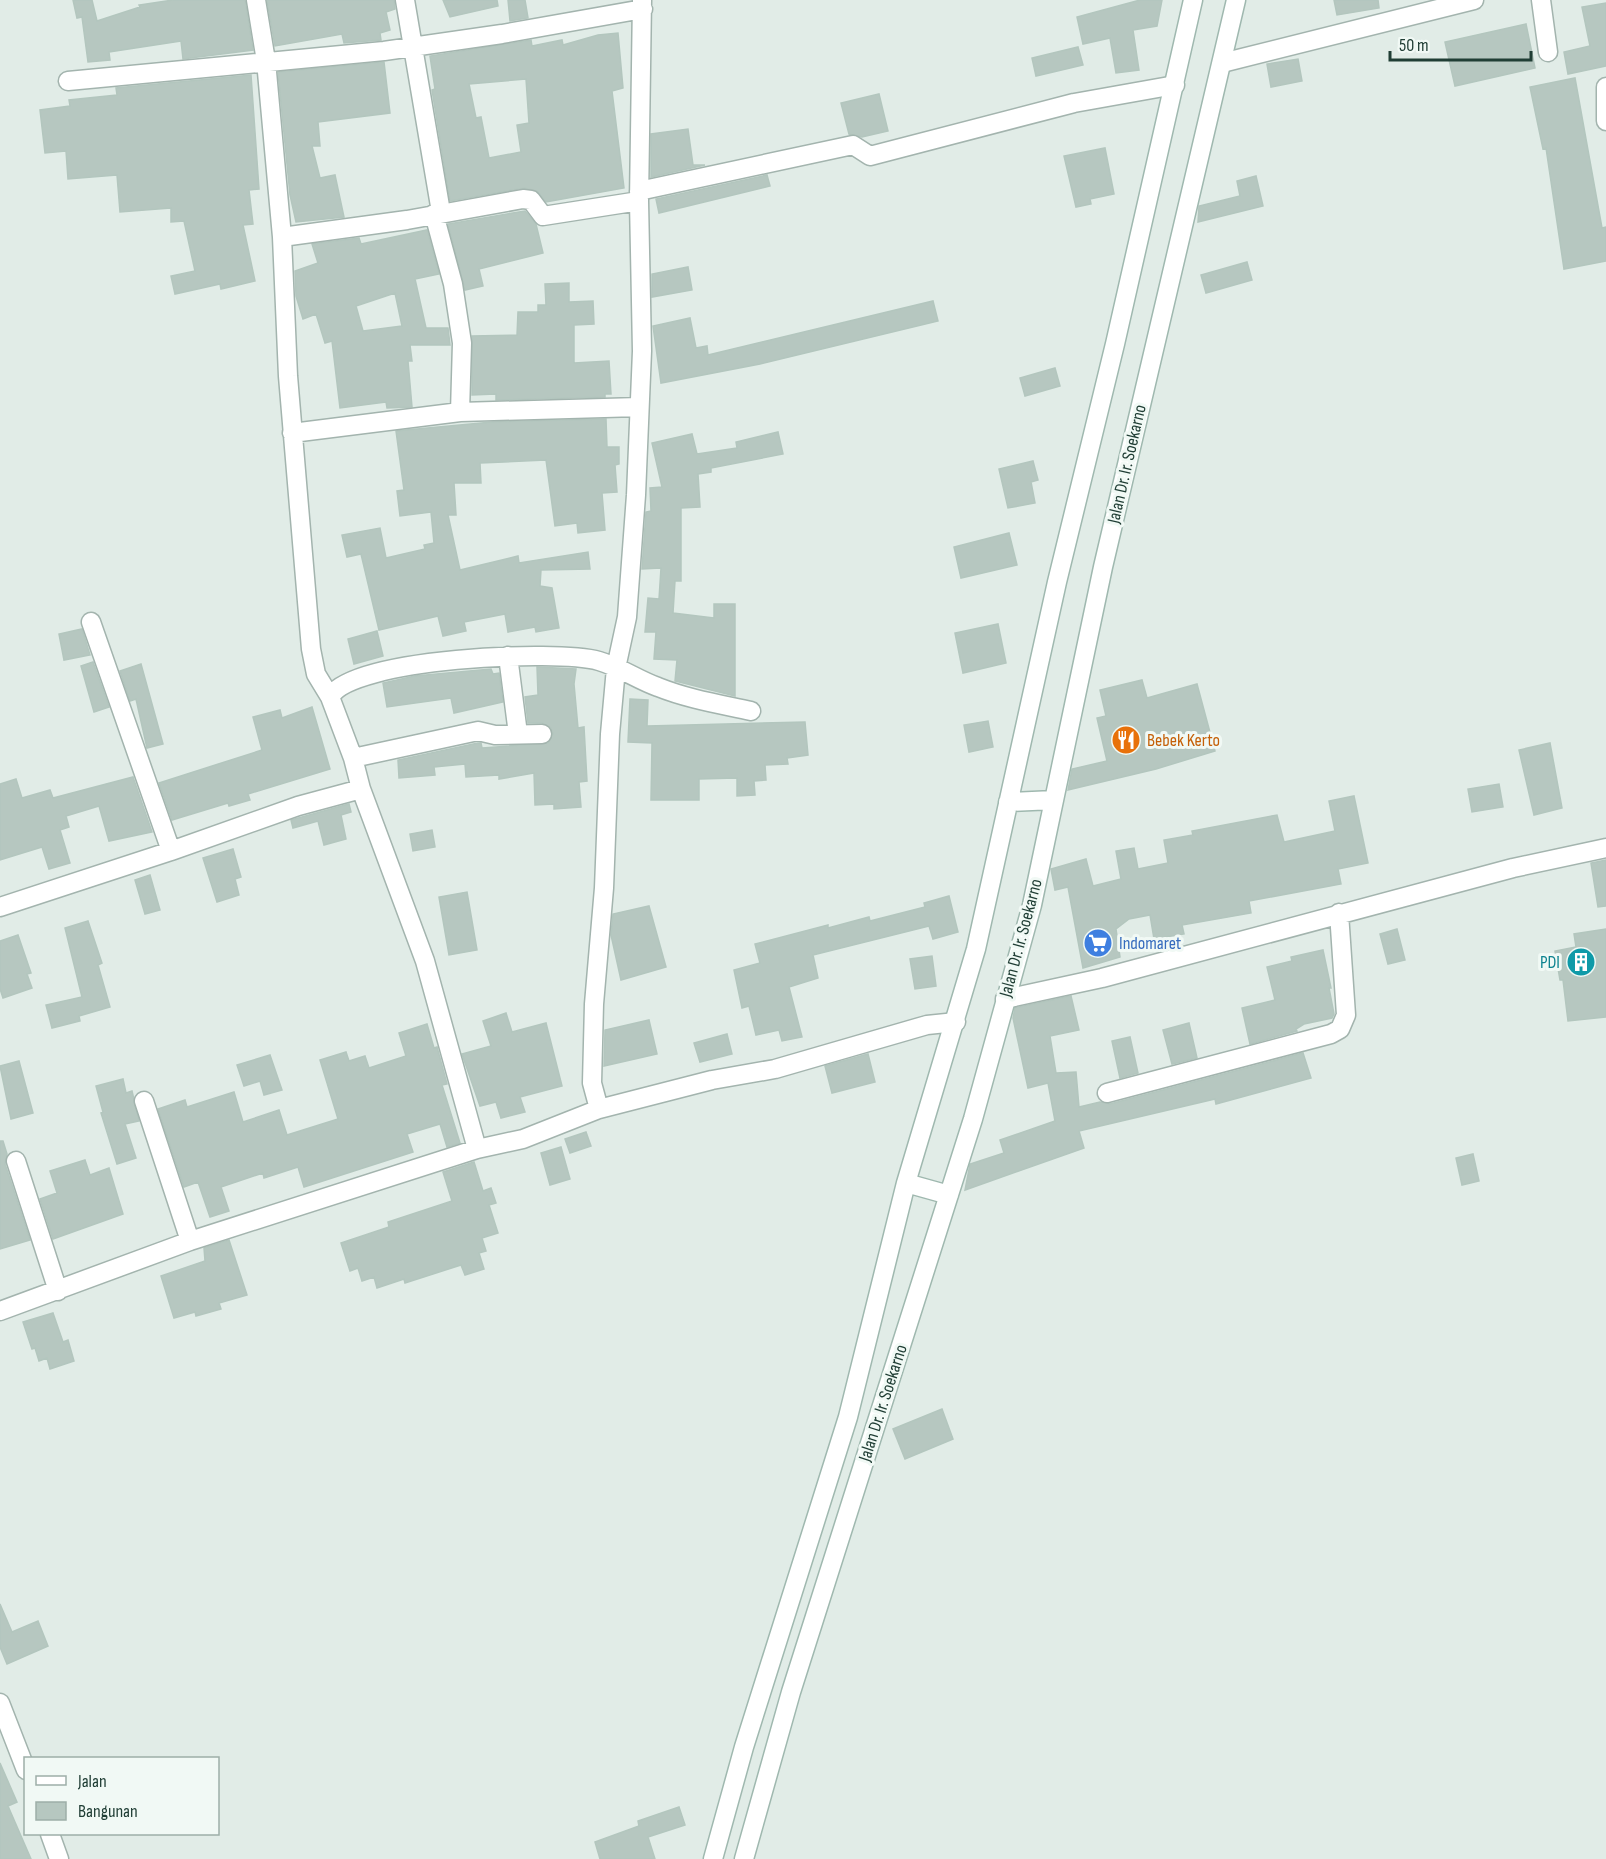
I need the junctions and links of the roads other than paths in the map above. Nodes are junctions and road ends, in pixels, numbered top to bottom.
1 (256, 0) edge
2 (405, 0) edge
3 (1193, 0) edge
4 (1236, 0) edge
5 (1474, 0) edge
6 (1541, 0) edge
7 (642, 4) edge
8 (415, 46) junction
9 (1548, 52) dead end
10 (266, 61) junction
11 (1229, 61) junction
12 (68, 81) dead end
13 (1175, 85) junction
14 (1606, 87) edge
15 (1606, 121) edge
16 (639, 196) junction
17 (438, 213) junction
18 (282, 237) junction
19 (639, 407) junction
20 (460, 412) junction
21 (292, 433) junction
22 (91, 622) dead end
23 (508, 657) junction
24 (616, 668) junction
25 (330, 697) junction
26 (751, 711) dead end
27 (518, 734) junction
28 (542, 734) dead end
29 (353, 758) junction
30 (361, 789) junction
31 (1054, 800) junction
32 (1008, 802) junction
33 (1606, 848) edge
34 (171, 851) junction
35 (0, 907) edge
36 (1339, 913) junction
37 (1005, 999) junction
38 (956, 1022) junction
39 (1107, 1093) dead end
40 (144, 1101) dead end
41 (599, 1109) junction
42 (477, 1149) junction
43 (16, 1161) dead end
44 (906, 1183) junction
45 (949, 1195) junction
46 (190, 1241) junction
47 (58, 1291) junction
48 (0, 1311) edge
49 (0, 1703) edge
50 (24, 1765) edge
51 (51, 1835) edge
52 (59, 1859) edge
53 (713, 1859) edge
54 (744, 1859) edge

1 - 10 street
2 - 8 street
3 - 13 street, Jalan Dr. Ir. Soekarno
4 - 11 street, Jalan Dr. Ir. Soekarno
5 - 11 street
6 - 9 street
7 - 8 street
7 - 16 street
8 - 10 street
8 - 17 street
10 - 12 street
10 - 18 street
11 - 31 street, Jalan Dr. Ir. Soekarno
13 - 16 street
13 - 32 street, Jalan Dr. Ir. Soekarno
14 - 15 street
16 - 17 street
16 - 19 street
17 - 18 street
17 - 20 street
18 - 21 street
19 - 20 street
19 - 24 street
20 - 21 street
21 - 25 street
22 - 34 street
23 - 24 street
23 - 25 street
23 - 27 street
24 - 26 street
24 - 41 street
25 - 29 street
27 - 28 street
27 - 29 street
29 - 30 street
30 - 34 street
30 - 42 street
31 - 32 street
31 - 37 street, Jalan Dr. Ir. Soekarno
32 - 38 street, Jalan Dr. Ir. Soekarno
33 - 36 street
34 - 35 street
36 - 37 street
36 - 39 street
37 - 45 street, Jalan Dr. Ir. Soekarno
38 - 41 street
38 - 44 street, Jalan Dr. Ir. Soekarno
40 - 46 street
41 - 42 street
42 - 46 street
43 - 47 street
44 - 45 street
44 - 53 street, Jalan Dr. Ir. Soekarno
45 - 54 street, Jalan Dr. Ir. Soekarno
46 - 47 street
47 - 48 street
49 - 50 street
51 - 52 street

